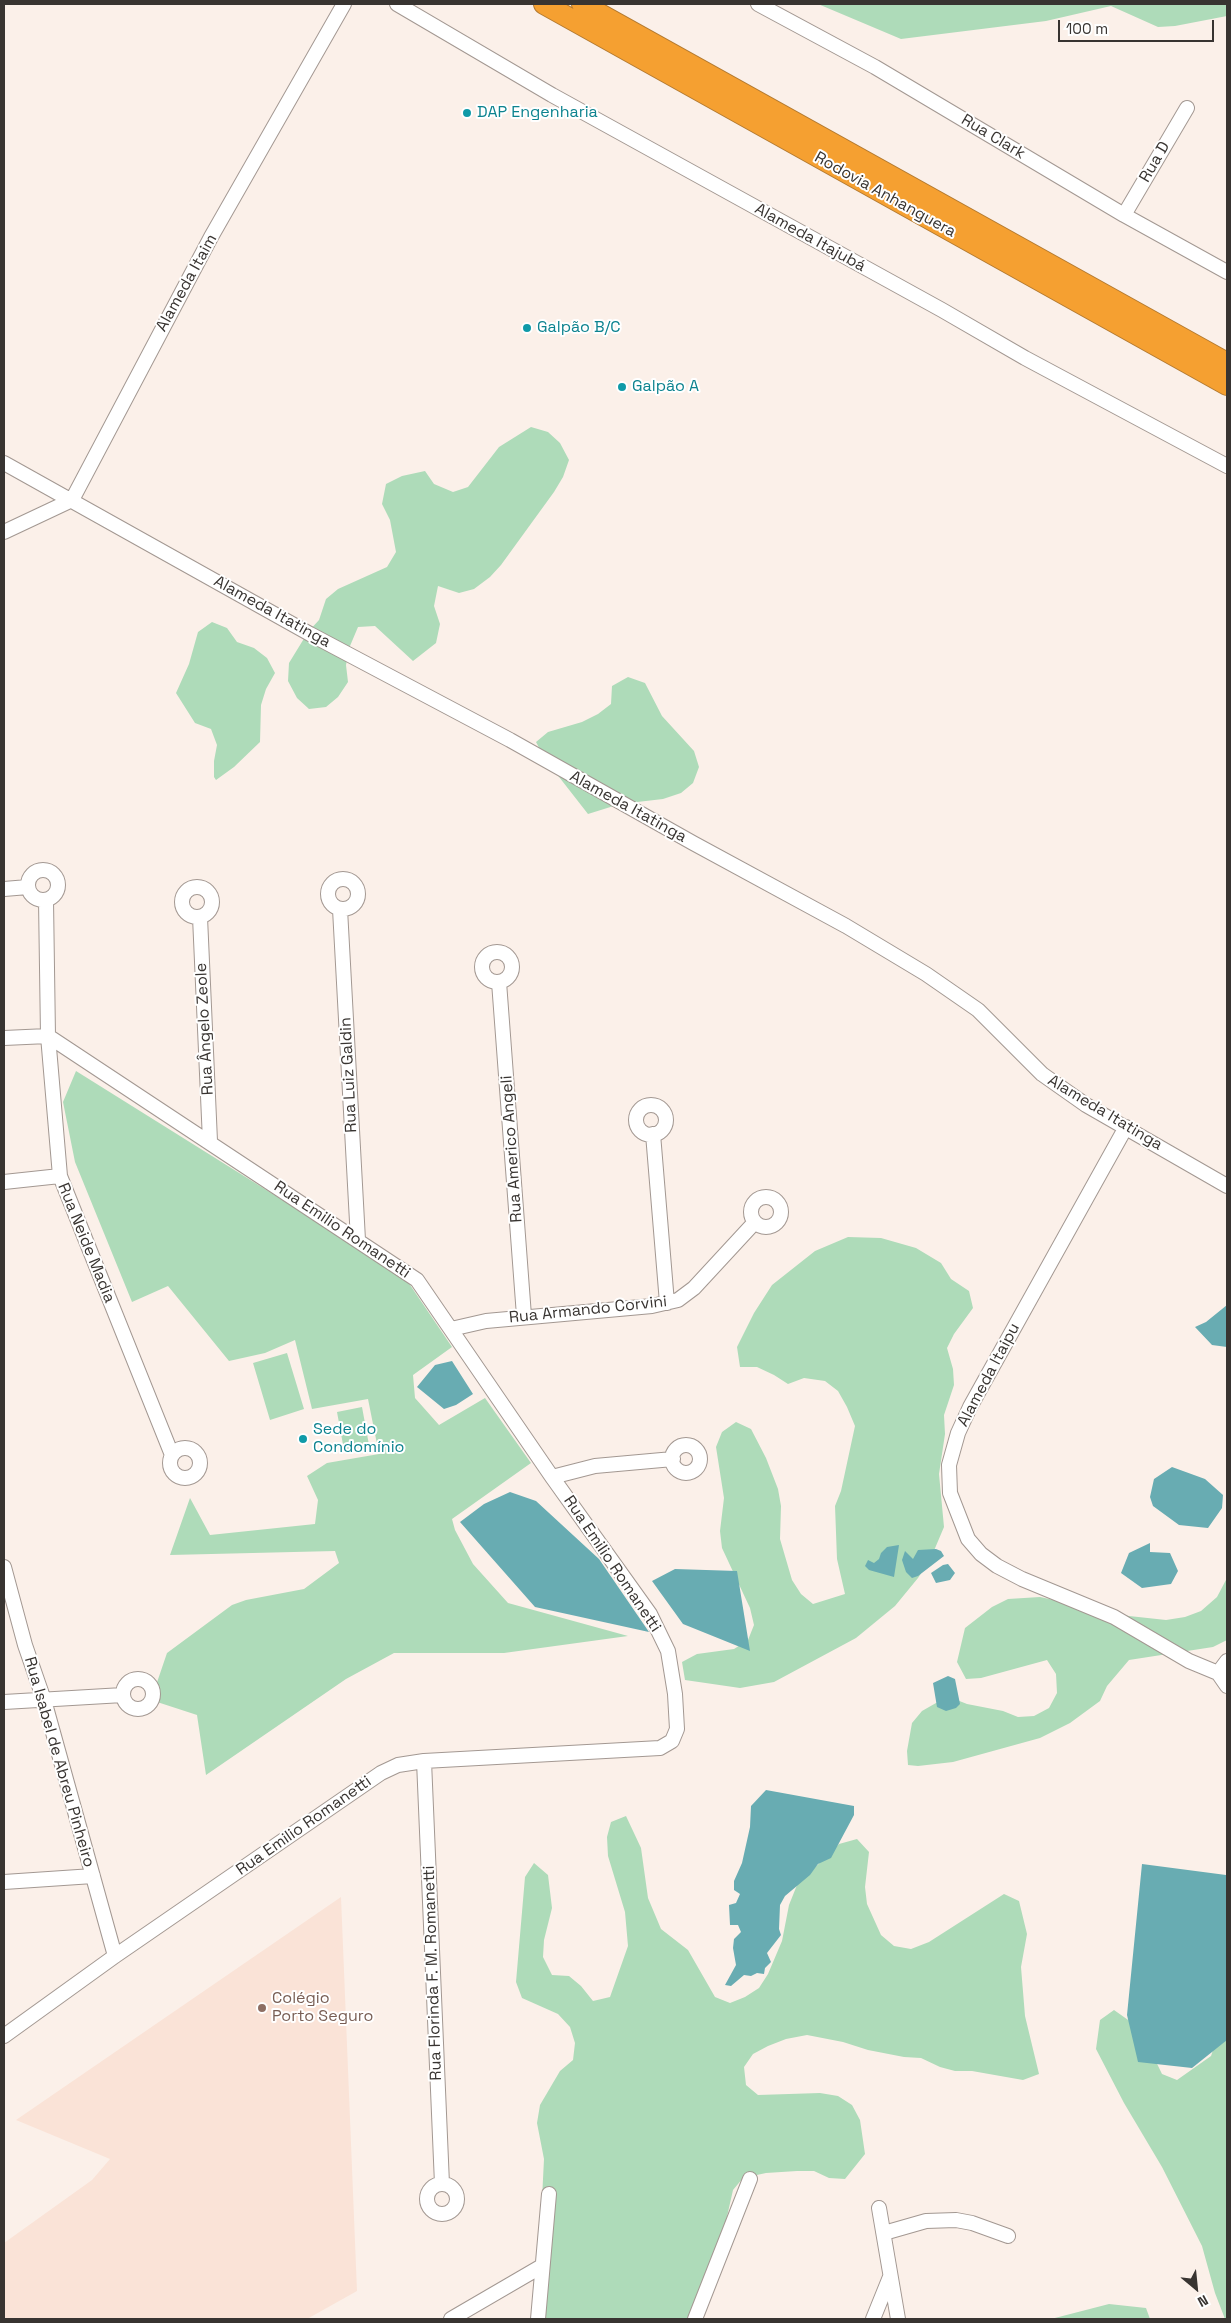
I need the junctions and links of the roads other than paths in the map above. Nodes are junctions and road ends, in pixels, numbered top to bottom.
1 (344, 4) edge
2 (397, 4) edge
3 (544, 4) edge
4 (582, 4) edge
5 (758, 4) edge
6 (1187, 108) dead end
7 (1124, 215) junction
8 (1227, 272) edge
9 (1227, 363) edge
10 (1227, 385) edge
11 (4, 463) edge
12 (1227, 466) edge
13 (72, 500) junction
14 (4, 532) edge
15 (28, 886) junction
16 (4, 889) edge
17 (46, 900) junction
18 (340, 909) dead end
19 (200, 917) dead end
20 (499, 982) dead end
21 (48, 1036) junction
22 (4, 1038) edge
23 (1126, 1127) junction
24 (653, 1134) dead end
25 (210, 1141) junction
26 (60, 1176) junction
27 (4, 1182) edge
28 (1227, 1186) edge
29 (754, 1222) dead end
30 (358, 1240) junction
31 (667, 1303) junction
32 (524, 1316) junction
33 (450, 1329) junction
34 (172, 1455) dead end
35 (673, 1459) dead end
36 (552, 1477) junction
37 (4, 1567) edge
38 (1227, 1661) edge
39 (1218, 1673) junction
40 (1227, 1686) edge
41 (123, 1696) dead end
42 (44, 1700) junction
43 (4, 1702) edge
44 (424, 1761) junction
45 (93, 1876) junction
46 (4, 1882) edge
47 (115, 1956) junction
48 (4, 2036) edge
49 (750, 2179) dead end
50 (442, 2184) dead end
51 (549, 2194) dead end
52 (879, 2208) dead end
53 (884, 2232) junction
54 (1008, 2236) dead end
55 (542, 2266) junction
56 (891, 2276) junction
57 (451, 2319) edge
58 (538, 2319) edge
59 (695, 2319) edge
60 (873, 2319) edge
61 (898, 2319) edge

1 - 13 street, Alameda Itaim
2 - 12 street, Alameda Itajubá
3 - 10 highway, Rodovia Anhanguera
4 - 9 highway, Rodovia Anhanguera
5 - 7 street, Rua Clark
6 - 7 street, Rua D
7 - 8 street, Rua Clark
11 - 13 street, Alameda Itatinga
13 - 14 street
13 - 23 street, Alameda Itatinga
15 - 16 street
15 - 17 street
15 - 17 street
17 - 21 street, Rua Neide Madia
18 - 30 street, Rua Luiz Galdin
19 - 25 street, Rua Ângelo Zeole
20 - 32 street, Rua Americo Angeli
21 - 22 street
21 - 25 street, Rua Emilio Romanetti
21 - 26 street, Rua Neide Madia
23 - 28 street, Alameda Itatinga
23 - 39 street, Alameda Itaipu
24 - 31 street
25 - 30 street, Rua Emilio Romanetti
26 - 27 street
26 - 34 street, Rua Neide Madia
29 - 31 street, Rua Armando Corvini
30 - 33 street, Rua Emilio Romanetti
31 - 32 street, Rua Armando Corvini
32 - 33 street, Rua Armando Corvini
33 - 36 street, Rua Emilio Romanetti
35 - 36 street
36 - 44 street, Rua Emilio Romanetti
37 - 42 street, Rua Isabel de Abreu Pinheiro
38 - 39 street
39 - 40 street
41 - 42 street
42 - 43 street
42 - 45 street, Rua Isabel de Abreu Pinheiro
44 - 47 street, Rua Emilio Romanetti
44 - 50 street, Rua Florinda F. M. Romanetti
45 - 46 street
45 - 47 street, Rua Isabel de Abreu Pinheiro
47 - 48 street, Rua Emilio Romanetti
49 - 59 street
51 - 55 street
52 - 53 street
53 - 54 street
53 - 56 street
55 - 57 street
55 - 58 street
56 - 60 street
56 - 61 street

